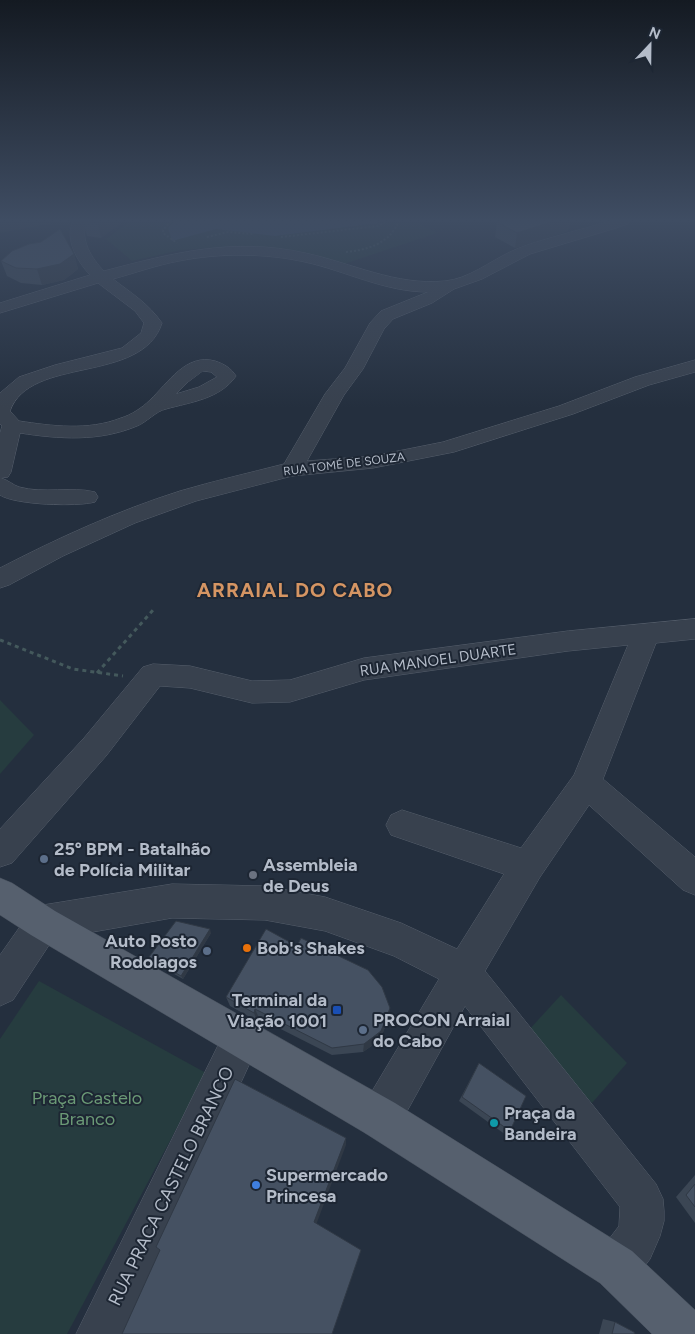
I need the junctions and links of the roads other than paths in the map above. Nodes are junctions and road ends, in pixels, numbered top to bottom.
1 (78, 283) edge
2 (110, 283) edge
3 (409, 283) edge
4 (457, 283) edge
5 (448, 286) junction
6 (0, 308) edge
7 (695, 366) edge
8 (156, 405) dead end
9 (12, 426) junction
10 (292, 469) junction
11 (0, 472) edge
12 (0, 485) edge
13 (87, 497) dead end
14 (0, 579) edge
15 (695, 629) edge
16 (646, 635) junction
17 (586, 783) junction
18 (402, 825) dead end
19 (0, 852) edge
20 (528, 866) junction
21 (695, 879) edge
22 (0, 895) edge
23 (43, 923) junction
24 (463, 973) junction
25 (0, 987) edge
26 (242, 1038) junction
27 (380, 1118) junction
28 (616, 1268) junction
29 (667, 1325) edge
30 (100, 1334) edge

1 - 6 street
2 - 9 street
3 - 5 street
4 - 5 street
5 - 10 street
7 - 10 street, RUA TOMÉ DE SOUZA
8 - 9 street
9 - 11 street
10 - 14 street, RUA TOMÉ DE SOUZA
12 - 13 street
15 - 16 street, RUA MANOEL DUARTE
16 - 17 street
16 - 19 street, RUA MANOEL DUARTE
17 - 20 street
17 - 21 street
18 - 20 street
20 - 24 street
22 - 23 main road
23 - 24 street
23 - 25 street
23 - 26 main road
24 - 27 street
24 - 28 street
26 - 27 main road
26 - 30 street, RUA PRACA CASTELO BRANCO
27 - 28 main road
28 - 29 main road

